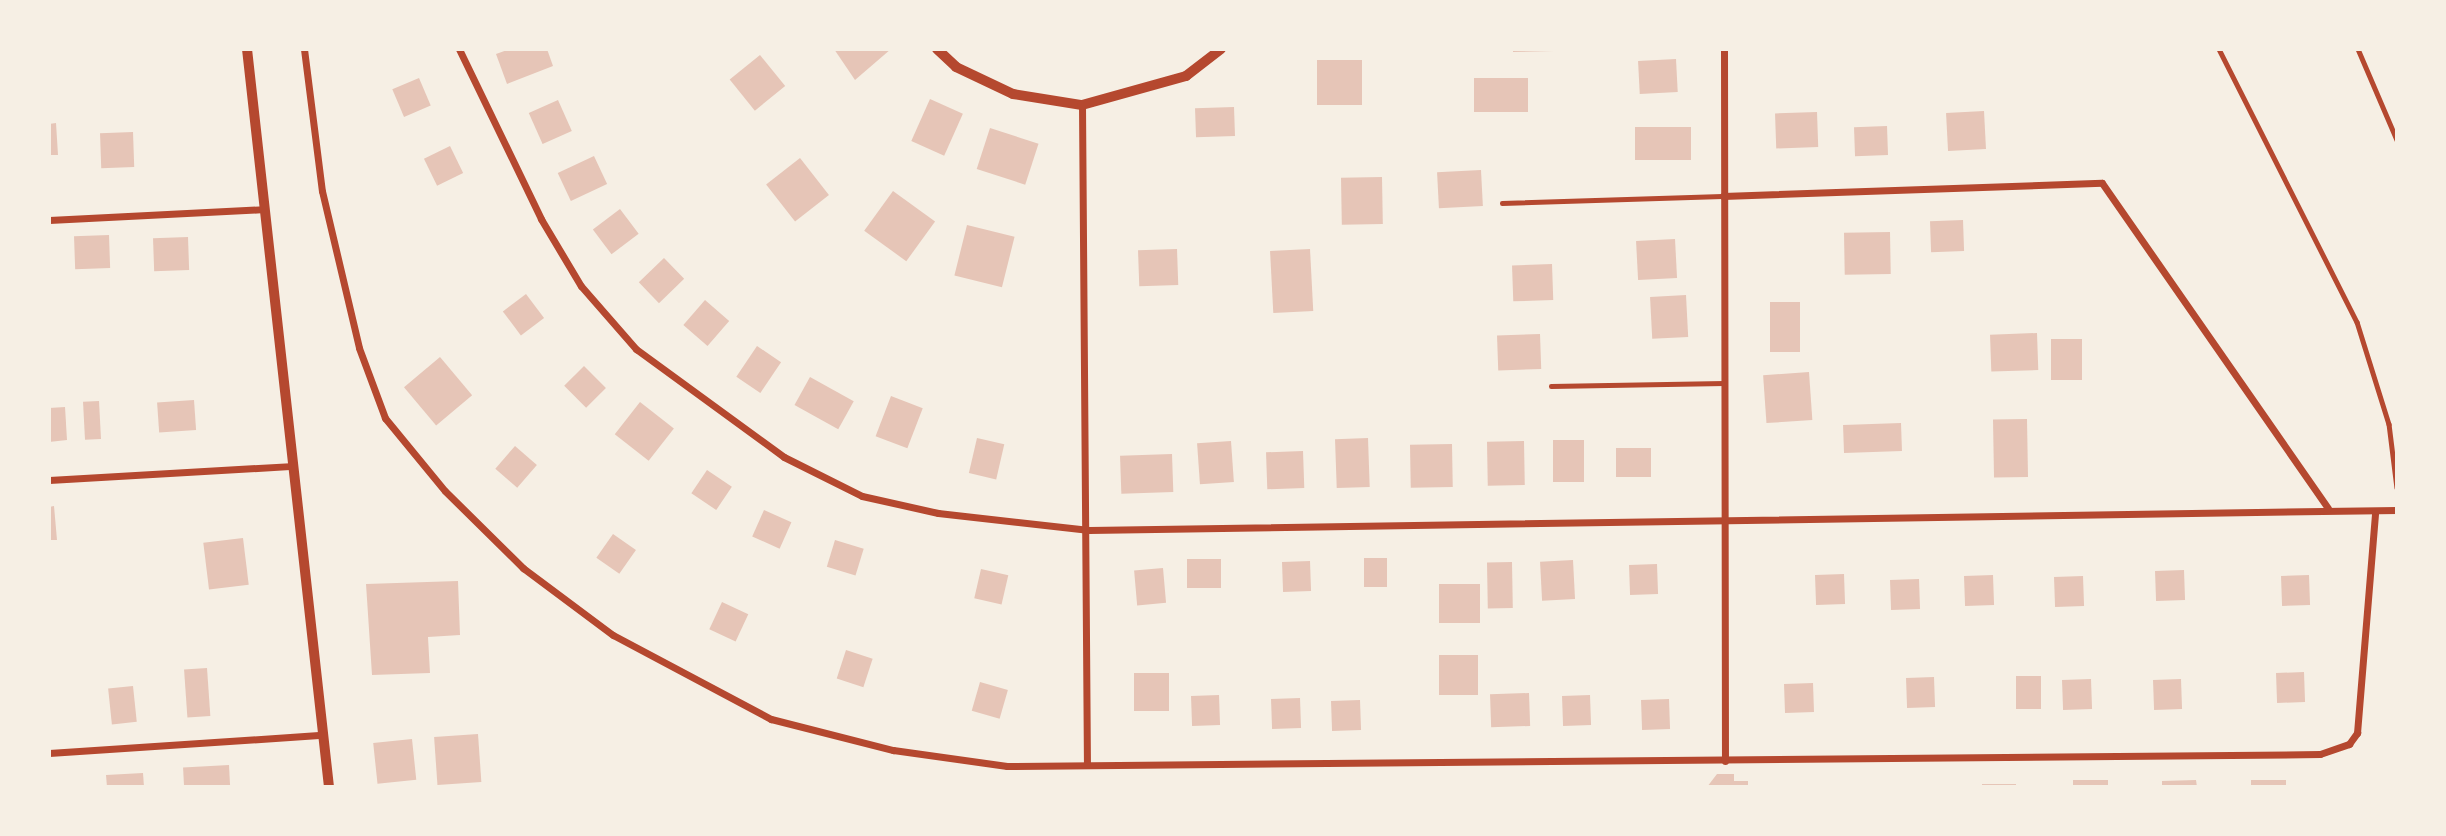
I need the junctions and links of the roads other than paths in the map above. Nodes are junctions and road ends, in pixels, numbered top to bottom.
1 (247, 49) edge
2 (304, 49) edge
3 (459, 49) edge
4 (937, 49) edge
5 (1221, 49) edge
6 (1724, 49) edge
7 (2219, 49) edge
8 (2358, 49) edge
9 (1082, 105) junction
10 (2397, 140) edge
11 (1723, 196) junction
12 (1502, 203) dead end
13 (264, 209) junction
14 (49, 220) edge
15 (1724, 383) junction
16 (1551, 386) dead end
17 (290, 466) junction
18 (49, 480) edge
19 (2397, 488) edge
20 (2328, 509) junction
21 (2397, 510) edge
22 (2375, 512) junction
23 (1726, 524) junction
24 (1089, 530) junction
25 (322, 735) junction
26 (49, 752) edge
27 (1725, 761) junction
28 (1087, 765) junction
29 (329, 787) edge

1 - 13 street
2 - 28 street
3 - 24 street
4 - 9 street
5 - 9 street
6 - 11 street
7 - 19 lane
8 - 10 lane
9 - 24 street
11 - 12 lane
11 - 15 street
11 - 20 street
13 - 14 street
13 - 17 street
15 - 16 lane
15 - 23 street
17 - 18 street
17 - 25 street
20 - 22 street
20 - 23 street
21 - 22 street
22 - 27 street
23 - 24 street
23 - 27 street
24 - 28 street
25 - 26 street
25 - 29 street
27 - 28 street

